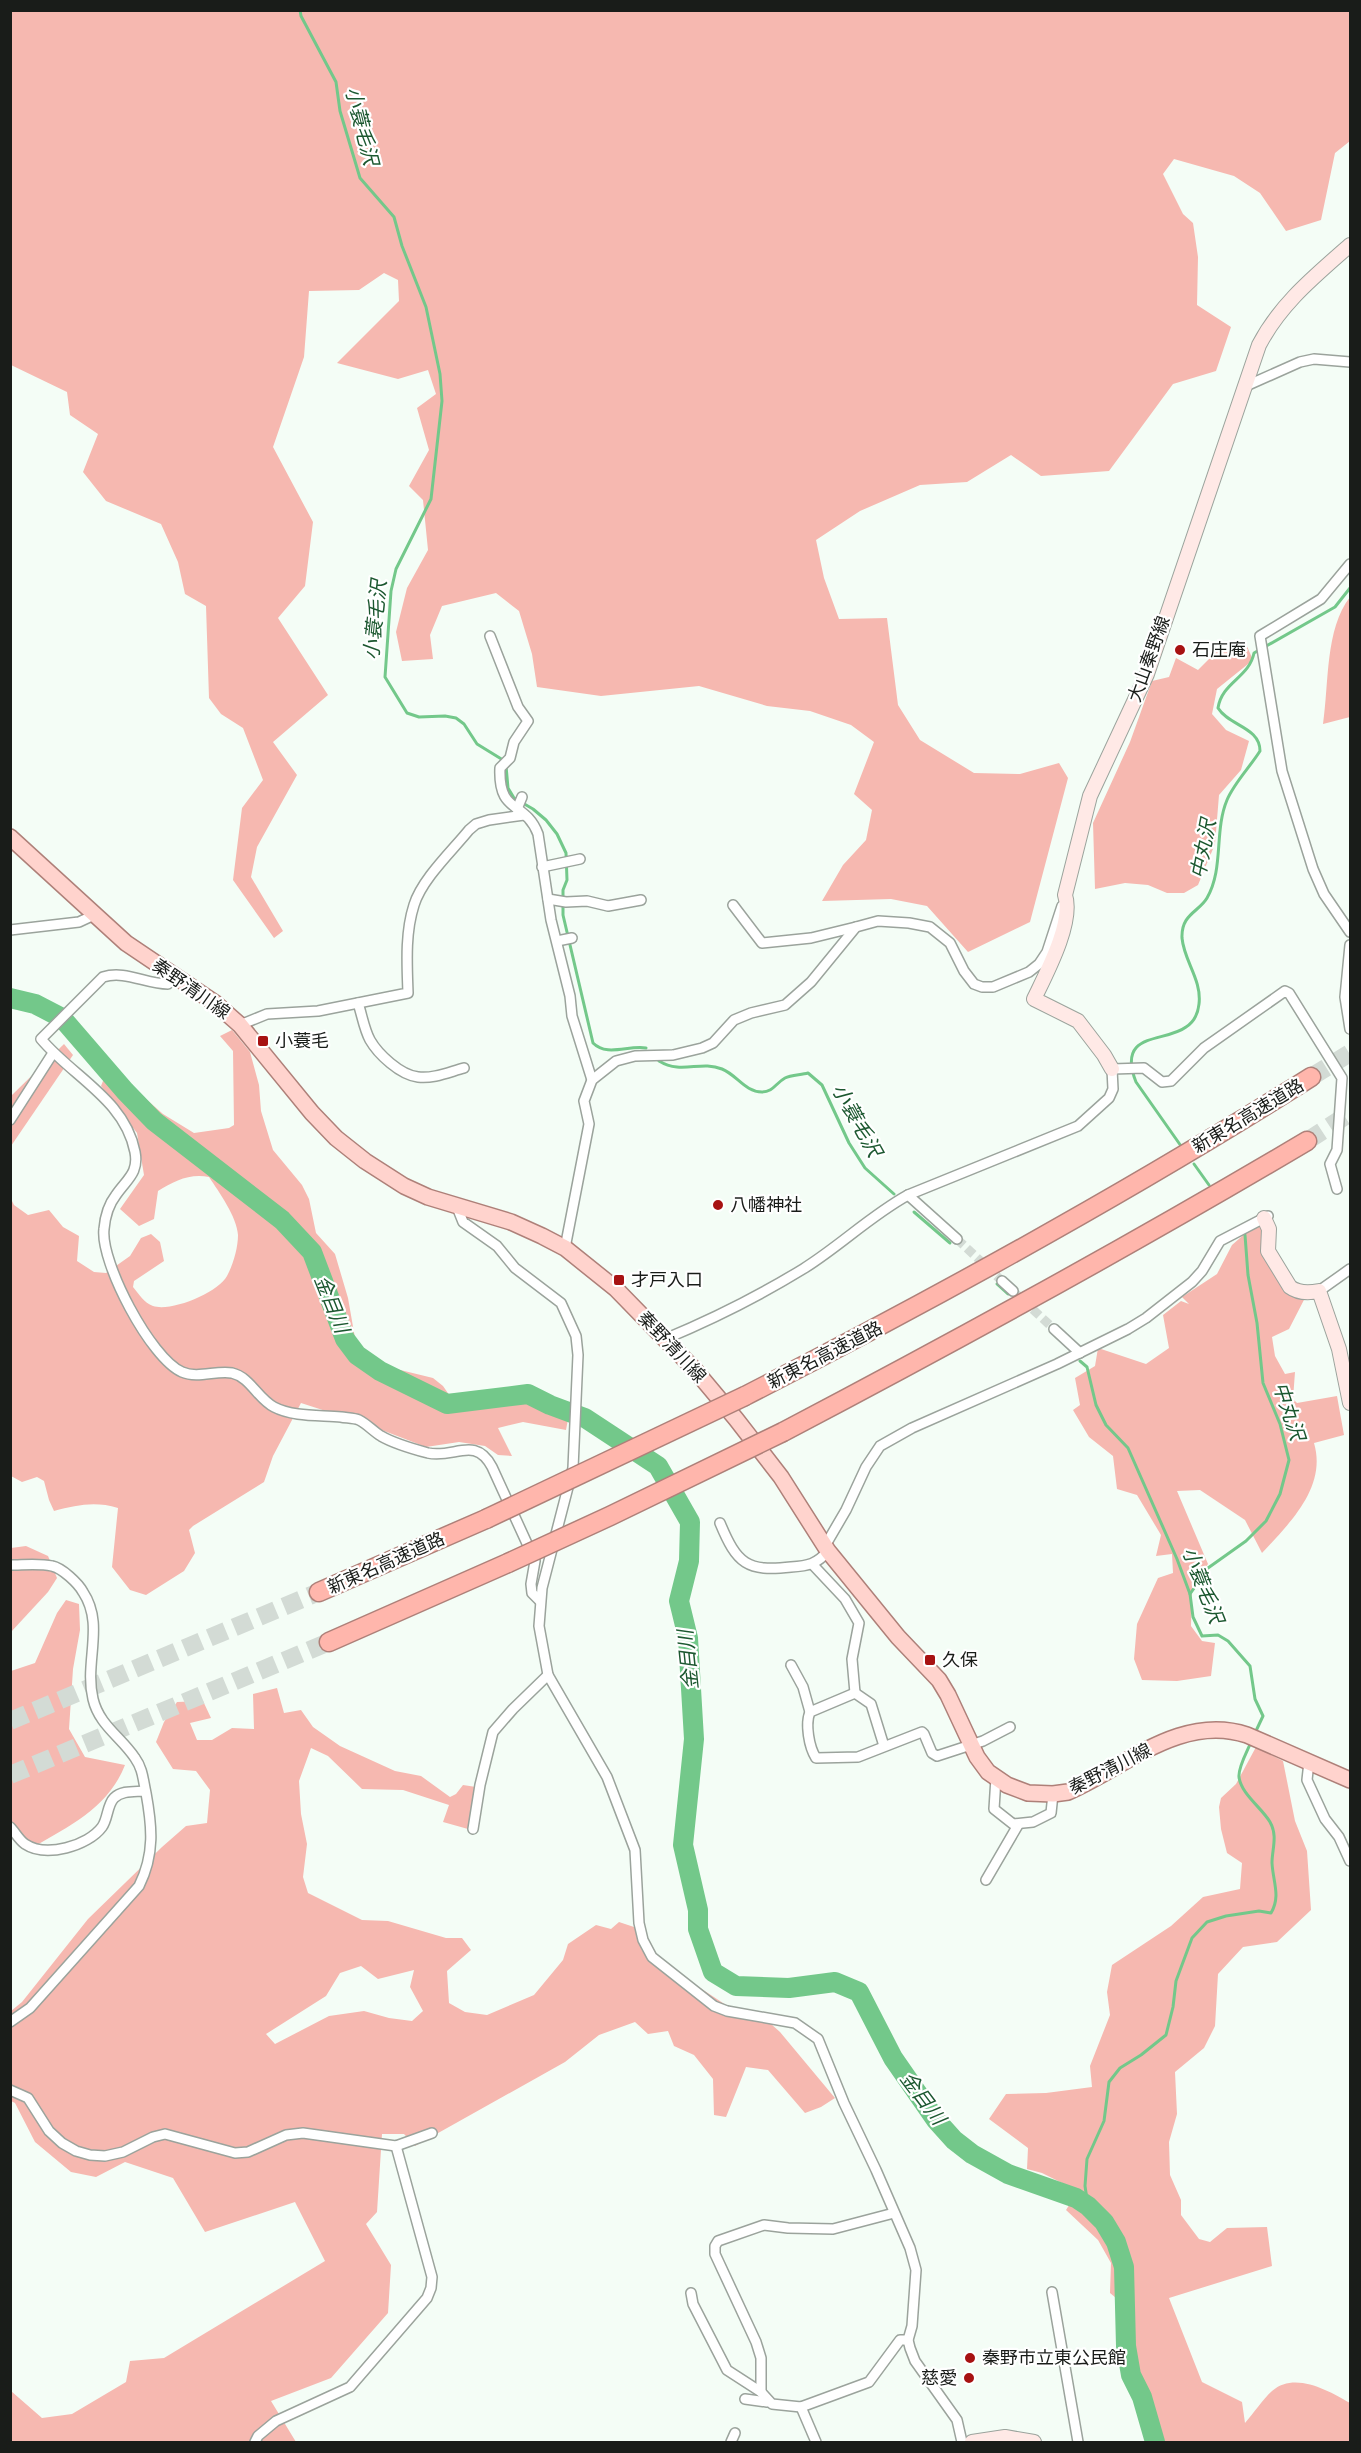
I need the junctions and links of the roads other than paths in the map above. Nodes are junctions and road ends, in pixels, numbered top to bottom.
1 (1350, 245) edge
2 (1350, 362) edge
3 (1246, 386) junction
4 (1350, 564) edge
5 (490, 636) dead end
6 (522, 797) dead end
7 (521, 812) junction
8 (10, 837) edge
9 (577, 860) dead end
10 (542, 867) junction
11 (1065, 895) junction
12 (550, 899) junction
13 (641, 900) dead end
14 (733, 905) dead end
15 (94, 915) junction
16 (856, 927) junction
17 (10, 930) edge
18 (1350, 932) edge
19 (572, 938) dead end
20 (559, 941) junction
21 (1350, 945) edge
22 (174, 976) junction
23 (358, 1003) junction
24 (240, 1025) junction
25 (1350, 1025) edge
26 (53, 1053) junction
27 (464, 1068) dead end
28 (1118, 1069) junction
29 (1311, 1077) tunnel mouth
30 (592, 1080) junction
31 (10, 1120) edge
32 (1307, 1141) tunnel mouth
33 (1337, 1189) dead end
34 (908, 1195) junction
35 (457, 1207) junction
36 (1266, 1217) joint
37 (957, 1239) tunnel mouth
38 (565, 1248) junction
39 (1350, 1269) edge
40 (1002, 1281) tunnel mouth
41 (1013, 1291) tunnel mouth
42 (1319, 1291) junction
43 (1054, 1329) tunnel mouth
44 (665, 1339) junction
45 (1080, 1353) junction
46 (1350, 1403) edge
47 (720, 1523) dead end
48 (826, 1548) junction
49 (10, 1565) edge
50 (813, 1565) junction
51 (319, 1592) tunnel mouth
52 (540, 1601) junction
53 (329, 1642) tunnel mouth
54 (791, 1665) dead end
55 (548, 1675) junction
56 (855, 1693) junction
57 (810, 1712) junction
58 (1010, 1727) dead end
59 (971, 1744) junction
60 (884, 1746) junction
61 (1310, 1762) junction
62 (996, 1778) junction
63 (1350, 1780) edge
64 (145, 1791) junction
65 (1053, 1794) junction
66 (1018, 1825) junction
67 (10, 1827) edge
68 (473, 1829) dead end
69 (1350, 1861) edge
70 (986, 1880) dead end
71 (10, 2022) edge
72 (10, 2090) edge
73 (432, 2133) dead end
74 (396, 2146) junction
75 (894, 2213) junction
76 (1052, 2292) dead end
77 (691, 2293) dead end
78 (908, 2340) junction
79 (761, 2392) junction
80 (744, 2399) dead end
81 (767, 2402) junction
82 (801, 2407) junction
83 (255, 2442) edge
84 (816, 2442) edge
85 (962, 2442) edge
86 (972, 2442) edge
87 (1034, 2442) edge
88 (1078, 2442) edge

1 - 3 main road, 大山秦野線
2 - 3 street
3 - 11 main road, 大山秦野線
4 - 18 street
5 - 7 street
6 - 7 street
7 - 10 street
7 - 23 street
8 - 15 main road, 秦野清川線
9 - 10 street
10 - 12 street
11 - 16 street
11 - 28 main road, 大山秦野線
12 - 13 street
12 - 20 street
14 - 16 street
15 - 17 street
15 - 22 main road, 秦野清川線
16 - 30 street
19 - 20 street
20 - 30 street
21 - 25 street
22 - 24 main road, 秦野清川線
22 - 26 street
23 - 24 street
23 - 27 street
24 - 35 main road, 秦野清川線
26 - 31 street
26 - 52 street
28 - 33 street
28 - 34 street
29 - 51 highway, 新東名高速道路, bridge
30 - 38 street
32 - 53 highway, bridge
34 - 37 street
34 - 44 street
35 - 38 main road, 秦野清川線
35 - 52 street
36 - 42 main road
36 - 45 street
38 - 44 main road, 秦野清川線
39 - 42 street
40 - 41 street
42 - 46 main road
43 - 45 street
44 - 48 main road, 秦野清川線
45 - 48 street
47 - 50 street
48 - 50 street
48 - 59 main road, 秦野清川線
49 - 64 street
50 - 56 street
52 - 55 street
54 - 57 street
55 - 68 street
55 - 75 street
56 - 57 street
56 - 60 street
57 - 60 street
58 - 59 street
59 - 60 street
59 - 62 main road, 秦野清川線
61 - 63 main road
61 - 65 main road, 秦野清川線
61 - 69 street
62 - 65 main road, 秦野清川線
62 - 66 street
64 - 67 street
64 - 71 street
65 - 66 street
66 - 70 street
72 - 74 street
73 - 74 street
74 - 83 street
75 - 78 street
75 - 79 street
76 - 88 street
77 - 79 street
78 - 82 street
78 - 85 street
79 - 81 street
80 - 81 street
81 - 82 street
82 - 84 street
86 - 87 main road

